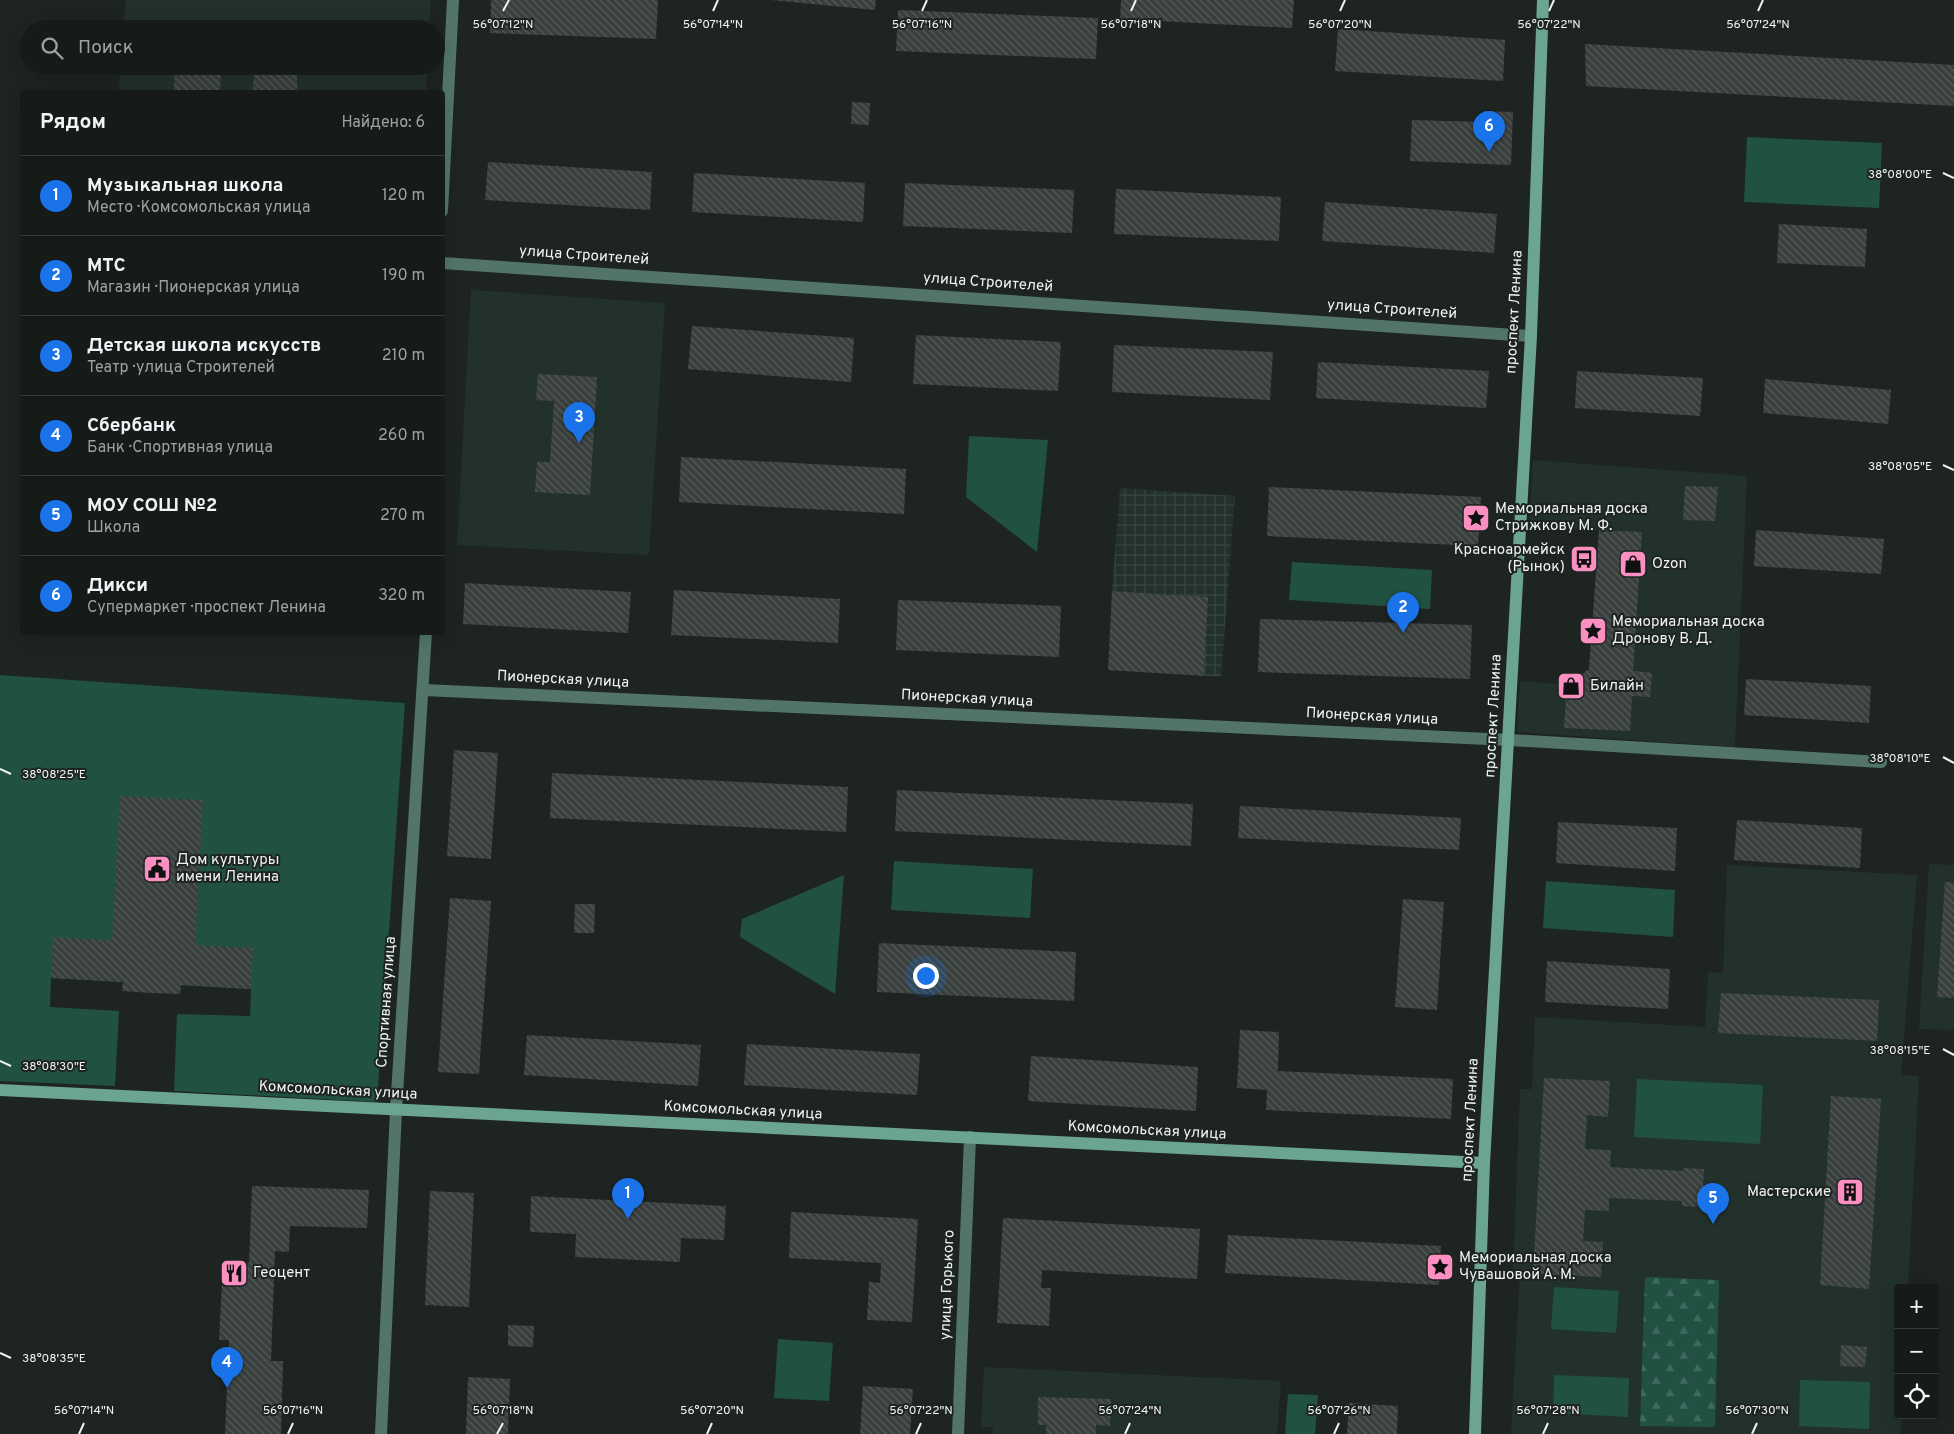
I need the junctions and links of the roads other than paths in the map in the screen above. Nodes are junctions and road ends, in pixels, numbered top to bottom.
1 (453, 0) edge
2 (1543, 0) edge
3 (445, 153) edge
4 (445, 263) edge
5 (1531, 336) junction
6 (426, 635) edge
7 (424, 690) junction
8 (1510, 740) junction
9 (1881, 762) dead end
10 (0, 1090) edge
11 (396, 1110) junction
12 (970, 1138) junction
13 (1484, 1163) junction
14 (381, 1434) edge
15 (958, 1434) edge
16 (1475, 1434) edge

1 - 3 street
2 - 5 street, проспект Ленина
4 - 5 street, улица Строителей
5 - 8 street, проспект Ленина
6 - 7 street, Спортивная улица
7 - 8 street, Пионерская улица
7 - 11 street, Спортивная улица
8 - 9 street, Пионерская улица
8 - 13 street, проспект Ленина
10 - 11 street, Комсомольская улица
11 - 12 street, Комсомольская улица
11 - 14 street, Спортивная улица
12 - 13 street, Комсомольская улица
12 - 15 street, улица Горького
13 - 16 street, проспект Ленина

